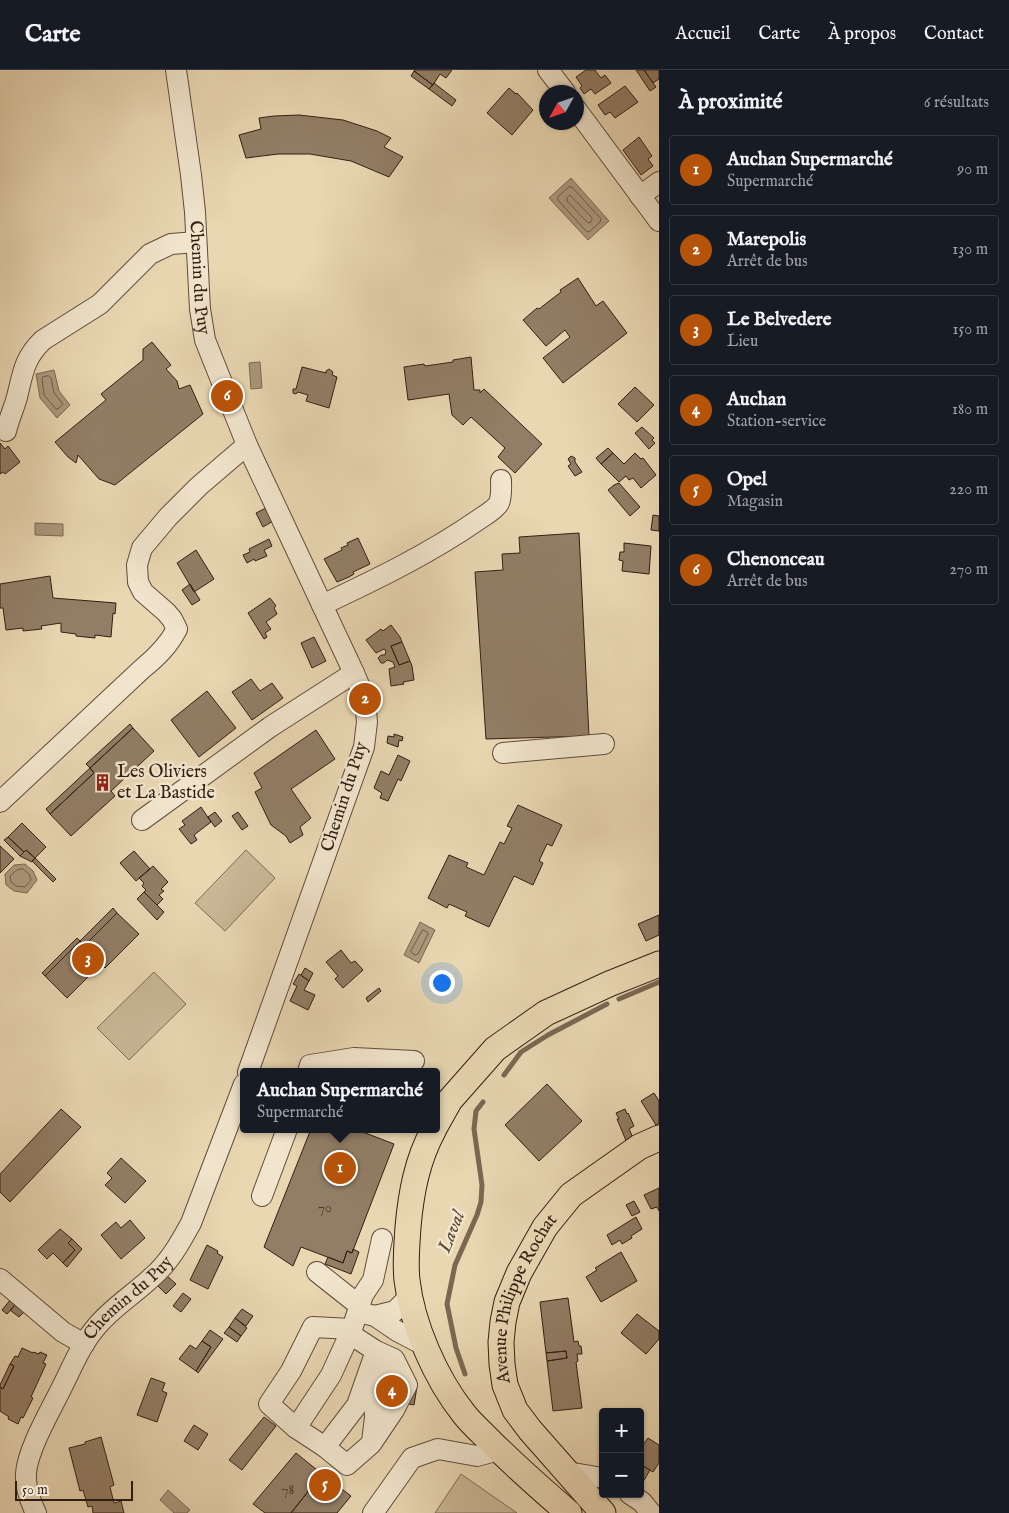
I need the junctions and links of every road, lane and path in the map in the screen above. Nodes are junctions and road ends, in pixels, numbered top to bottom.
1 (176, 70) edge
2 (187, 70) edge
3 (548, 70) edge
4 (559, 85) edge
5 (181, 102) junction
6 (584, 120) edge
7 (659, 182) edge
8 (640, 196) junction
9 (659, 220) edge
10 (196, 242) junction
11 (6, 431) dead end
12 (247, 445) junction
13 (501, 480) dead end
14 (322, 605) junction
15 (354, 673) junction
16 (604, 744) dead end
17 (502, 753) dead end
18 (0, 802) edge
19 (142, 820) dead end
20 (659, 964) edge
21 (414, 1061) dead end
22 (249, 1068) edge
23 (309, 1068) edge
24 (240, 1094) edge
25 (440, 1118) edge
26 (285, 1133) edge
27 (432, 1133) edge
28 (659, 1138) edge
29 (262, 1196) dead end
30 (382, 1239) dead end
31 (317, 1272) dead end
32 (0, 1279) edge
33 (410, 1296) junction
34 (359, 1319) junction
35 (84, 1344) junction
36 (424, 1345) junction
37 (376, 1351) junction
38 (296, 1428) junction
39 (325, 1447) junction
40 (499, 1450) junction
41 (550, 1453) junction
42 (567, 1472) junction
43 (599, 1477) edge
44 (533, 1482) junction
45 (636, 1498) edge
46 (36, 1513) edge
47 (373, 1513) edge
48 (569, 1513) edge
49 (603, 1513) edge
50 (651, 1513) edge

1 - 5 street, Chemin du Puy
2 - 5 street, Chemin du Puy
3 - 4 street
5 - 10 street, Chemin du Puy
6 - 8 street
7 - 8 street
8 - 9 street
10 - 11 street
10 - 12 street, Chemin du Puy
12 - 14 street, Chemin du Puy
12 - 18 street
13 - 14 street
14 - 15 street, Chemin du Puy
15 - 19 street
15 - 22 street, Chemin du Puy
16 - 17 street
20 - 25 main road
21 - 23 street
24 - 35 street, Chemin du Puy
26 - 29 street
27 - 33 main road
28 - 41 main road, Avenue Philippe Rochat
30 - 34 street
31 - 34 street
32 - 35 street
33 - 34 street
33 - 36 main road
34 - 36 street
34 - 37 street
34 - 38 street
34 - 38 street
35 - 46 street, Chemin du Puy
36 - 40 main road
37 - 39 street
37 - 39 street
38 - 39 street
40 - 44 main road
40 - 47 street
41 - 42 main road, Avenue Philippe Rochat
41 - 44 main road
42 - 43 street
42 - 49 main road, Avenue Philippe Rochat
44 - 48 main road
45 - 50 street

